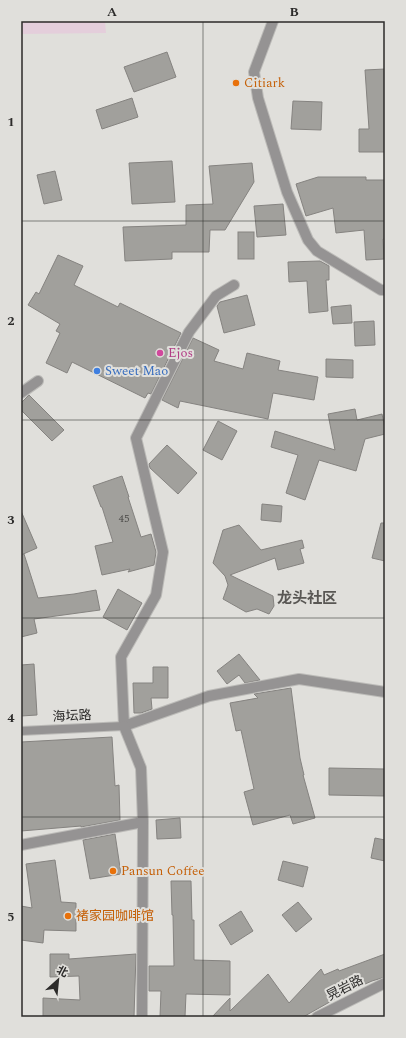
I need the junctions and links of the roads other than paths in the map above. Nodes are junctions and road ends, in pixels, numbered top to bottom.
1 (273, 21) edge
2 (234, 285) dead end
3 (385, 290) edge
4 (38, 381) dead end
5 (21, 393) edge
6 (385, 692) edge
7 (124, 726) junction
8 (21, 731) edge
9 (143, 822) junction
10 (21, 845) edge
11 (385, 983) edge
12 (142, 1017) edge
13 (317, 1017) edge

1 - 3 street
2 - 7 street
4 - 5 street
6 - 7 street
7 - 8 lane, 海坛路
7 - 9 street
9 - 10 street
9 - 12 street
11 - 13 street, 晃岩路

